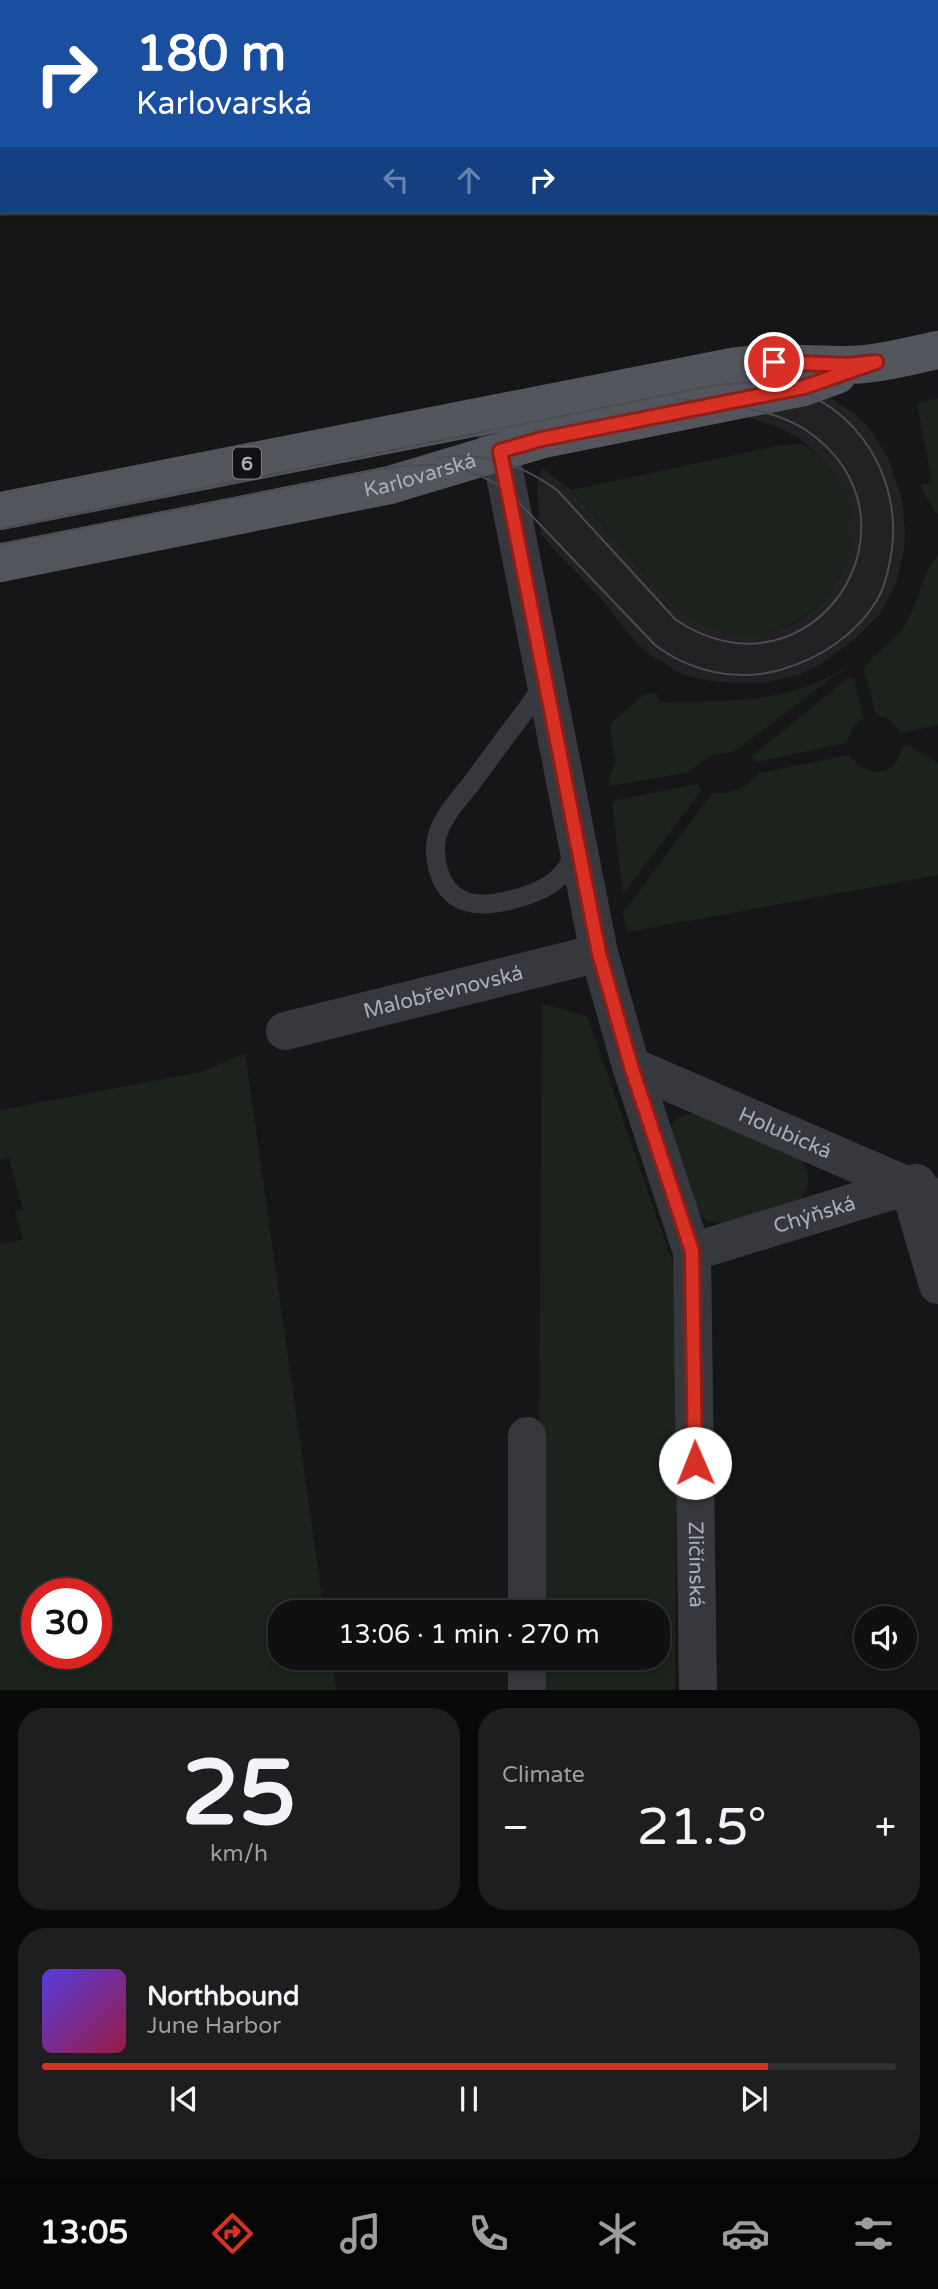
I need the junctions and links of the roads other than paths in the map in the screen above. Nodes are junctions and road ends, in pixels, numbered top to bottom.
1 (938, 350) edge
2 (497, 433) junction
3 (0, 511) edge
4 (0, 563) edge
5 (544, 672) junction
6 (576, 831) junction
7 (599, 953) junction
8 (285, 1031) dead end
9 (631, 1066) junction
10 (928, 1187) edge
11 (692, 1251) junction
12 (938, 1285) edge
13 (527, 1436) dead end
14 (527, 1600) edge
15 (527, 1670) edge
16 (527, 1690) edge
17 (698, 1690) edge

1 - 2 main road, Karlovarská / 6
2 - 3 main road, Karlovarská / 6
2 - 4 main road, Karlovarská / 6
2 - 5 street, Zličínská
5 - 6 street, Zličínská
5 - 6 lane
6 - 7 street, Zličínská
7 - 8 street, Malobřevnovská
7 - 9 street, Zličínská
9 - 10 street, Holubická
9 - 11 street, Zličínská
10 - 11 street, Chýňská
10 - 12 street
11 - 17 street, Zličínská
13 - 14 street
15 - 16 street

